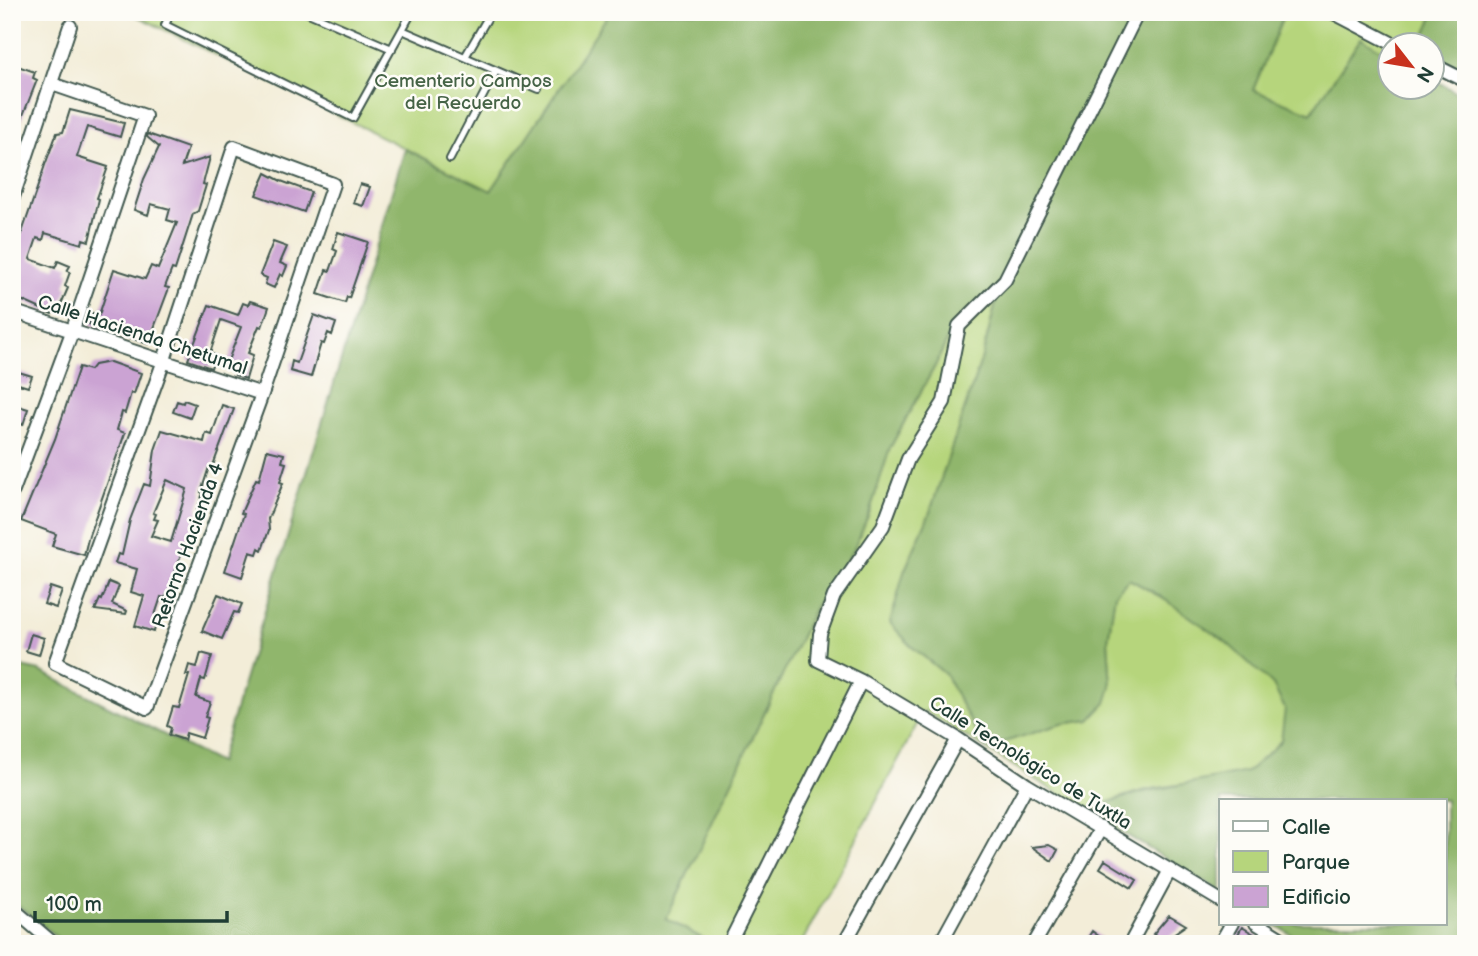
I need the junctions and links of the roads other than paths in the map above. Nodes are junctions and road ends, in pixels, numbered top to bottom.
1 (171, 12) edge
2 (306, 12) edge
3 (412, 12) edge
4 (491, 12) edge
5 (1138, 12) edge
6 (1332, 12) edge
7 (70, 26) dead end
8 (402, 30) junction
9 (1376, 35) edge
10 (392, 49) junction
11 (466, 57) junction
12 (496, 71) junction
13 (1446, 71) edge
14 (1466, 81) edge
15 (52, 85) junction
16 (539, 89) dead end
17 (450, 159) dead end
18 (12, 200) edge
19 (12, 311) edge
20 (72, 332) junction
21 (163, 363) junction
22 (262, 394) junction
23 (13, 491) edge
24 (861, 681) junction
25 (958, 739) junction
26 (1027, 785) junction
27 (1101, 828) junction
28 (1170, 870) junction
29 (1219, 900) edge
30 (12, 908) edge
31 (1230, 925) edge
32 (1259, 925) edge
33 (734, 942) edge
34 (54, 944) edge
35 (844, 944) edge
36 (940, 944) edge
37 (1034, 944) edge
38 (1130, 944) edge
39 (1220, 944) edge
40 (1290, 944) edge

1 - 10 lane
2 - 10 lane
3 - 8 lane
4 - 11 lane
5 - 24 street, Calle Tecnológico de Tuxtla
6 - 9 street
7 - 15 street
8 - 10 lane
8 - 11 lane
11 - 12 lane
12 - 16 lane
12 - 17 lane
13 - 14 street
15 - 18 street
15 - 20 street
19 - 20 street, Calle Hacienda Chetumal
20 - 21 street, Calle Hacienda Chetumal
20 - 23 street
21 - 22 street, Calle Hacienda Chetumal
21 - 22 street, Retorno Hacienda 4
21 - 22 street, Retorno Hacienda 4
24 - 25 street, Calle Tecnológico de Tuxtla
24 - 33 street
25 - 26 street, Calle Tecnológico de Tuxtla
25 - 35 street
26 - 27 street, Calle Tecnológico de Tuxtla
26 - 36 street
27 - 28 street, Calle Tecnológico de Tuxtla
27 - 37 street
28 - 29 street, Calle Tecnológico de Tuxtla
28 - 38 street
30 - 34 street
31 - 39 street
32 - 40 street

